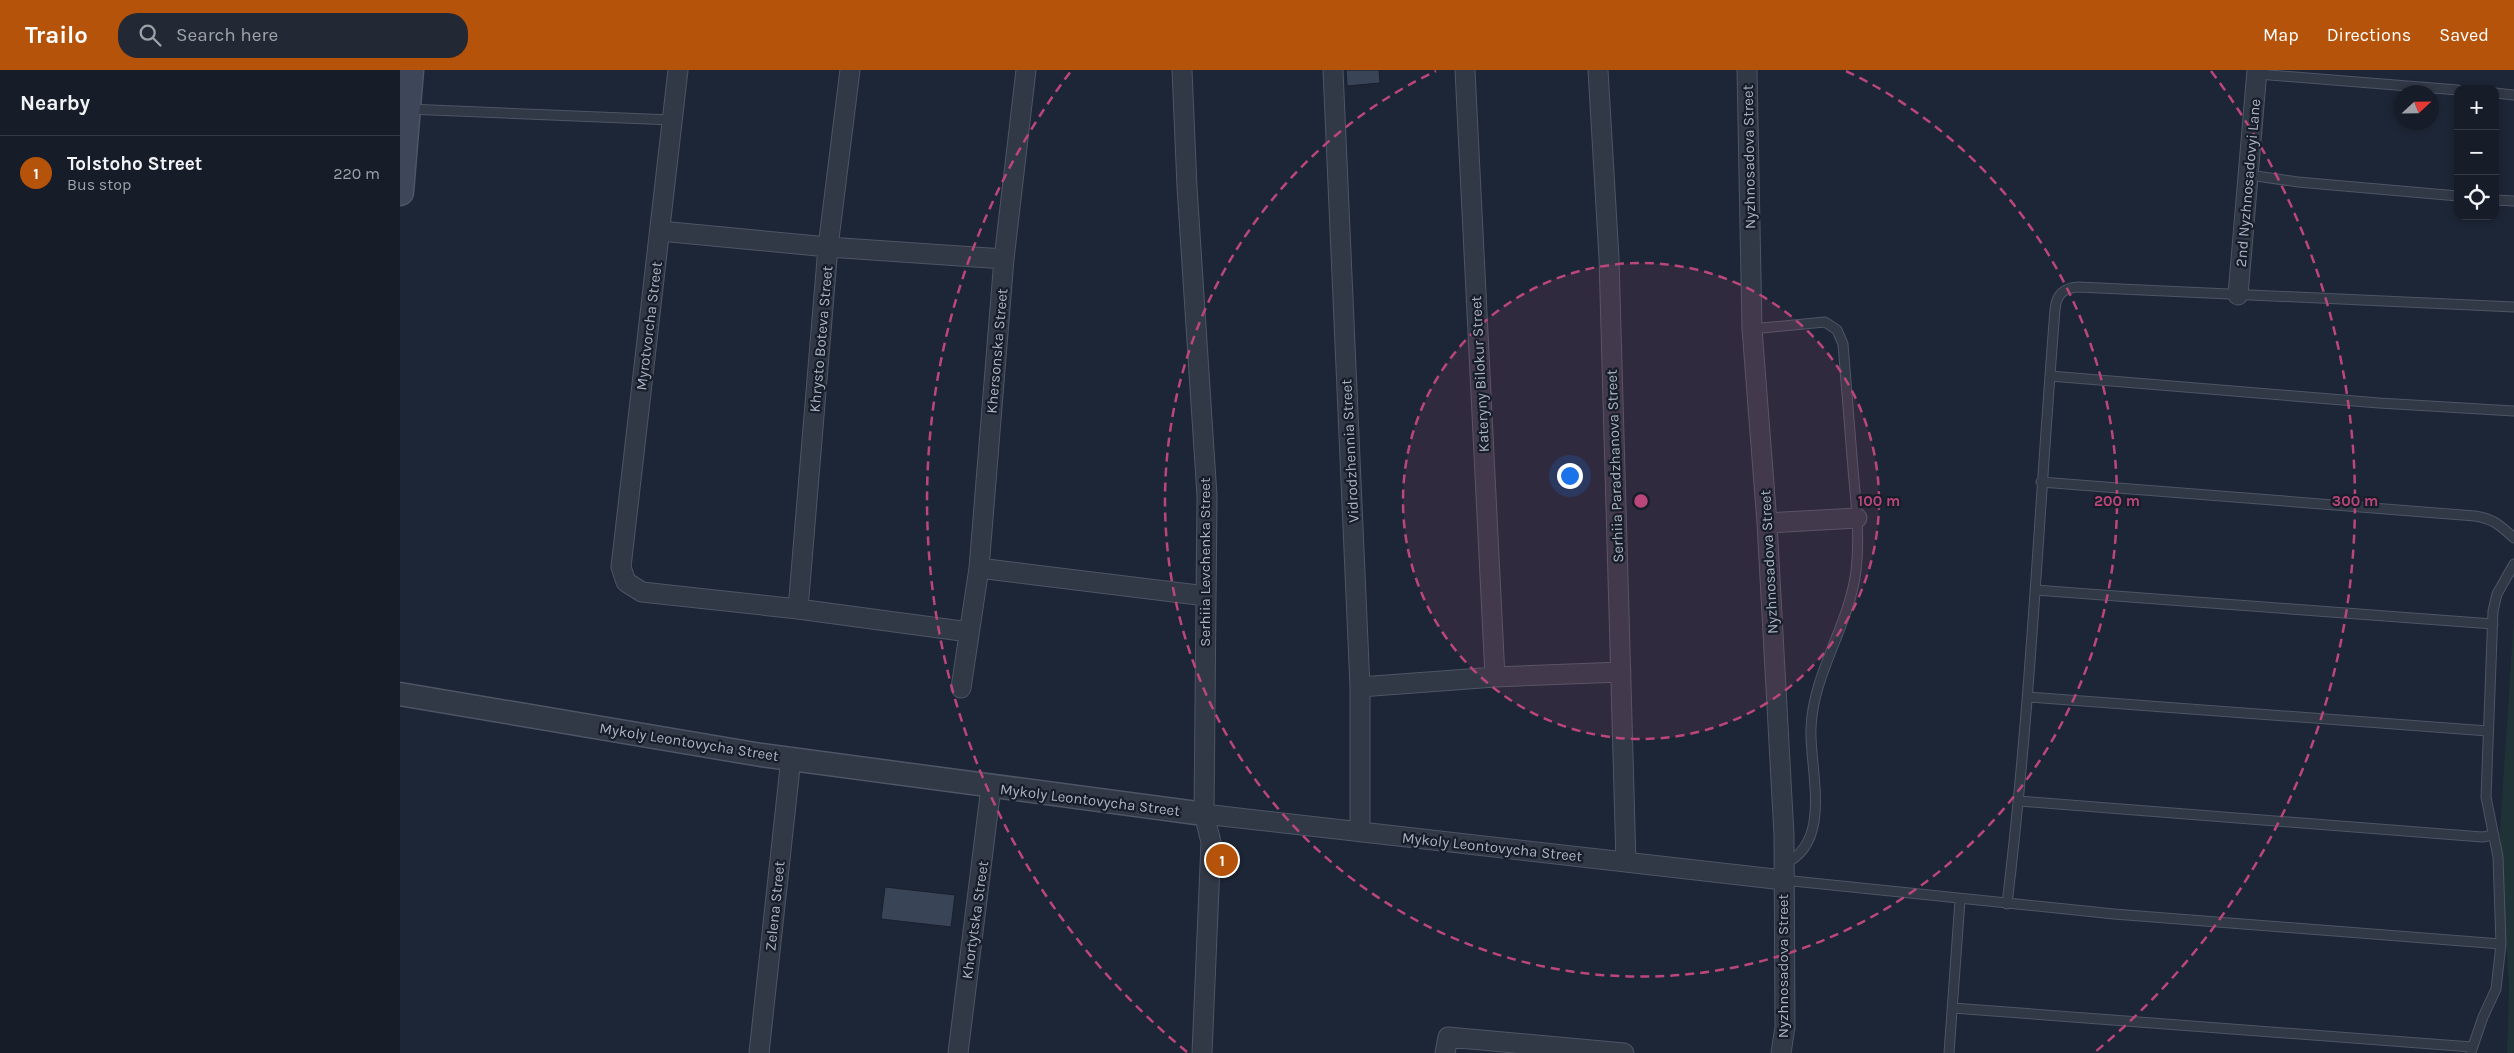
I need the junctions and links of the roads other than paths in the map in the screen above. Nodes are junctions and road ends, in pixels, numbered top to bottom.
1 (410, 70) edge
2 (678, 70) edge
3 (850, 70) edge
4 (1026, 70) edge
5 (1182, 70) edge
6 (1332, 70) edge
7 (1465, 70) edge
8 (1598, 70) edge
9 (1747, 70) edge
10 (2257, 72) edge
11 (2454, 90) edge
12 (2499, 93) edge
13 (2514, 94) edge
14 (408, 109) junction
15 (672, 120) junction
16 (2249, 175) junction
17 (400, 192) edge
18 (2454, 196) edge
19 (2499, 200) edge
20 (2514, 201) edge
21 (660, 231) junction
22 (828, 247) junction
23 (1004, 259) junction
24 (2238, 295) junction
25 (2514, 307) edge
26 (1752, 329) junction
27 (2050, 376) junction
28 (2514, 411) edge
29 (2041, 482) junction
30 (1858, 518) junction
31 (1767, 522) junction
32 (2514, 538) edge
33 (2514, 564) edge
34 (980, 568) junction
35 (2035, 590) junction
36 (1206, 596) junction
37 (798, 609) junction
38 (2492, 624) junction
39 (969, 632) junction
40 (1621, 672) junction
41 (1494, 677) junction
42 (1360, 687) junction
43 (961, 688) dead end
44 (400, 694) edge
45 (2029, 697) junction
46 (2488, 731) junction
47 (790, 758) junction
48 (991, 787) junction
49 (2019, 801) junction
50 (1204, 814) junction
51 (1360, 832) junction
52 (2494, 835) junction
53 (1626, 862) junction
54 (1783, 872) junction
55 (1960, 900) junction
56 (2007, 904) junction
57 (2501, 944) junction
58 (1953, 1008) junction
59 (1446, 1045) edge
60 (2471, 1050) edge
61 (759, 1053) edge
62 (958, 1053) edge
63 (1202, 1053) edge
64 (1624, 1053) edge
65 (1781, 1053) edge
66 (1950, 1053) edge

1 - 14 main road
2 - 15 street, Myrotvorcha Street
3 - 22 street, Khrysto Boteva Street
4 - 23 street, Khersonska Street
5 - 36 street, Serhiia Levchenka Street
6 - 42 street, Vidrodzhennia Street
7 - 41 street, Kateryny Bilokur Street
8 - 40 street, Serhiia Paradzhanova Street
9 - 26 street, Nyzhnosadova Street
10 - 11 lane
10 - 16 street, 2nd Nyzhnosadovyi Lane
12 - 13 lane
14 - 15 lane
14 - 17 main road
15 - 21 street, Myrotvorcha Street
16 - 18 lane
16 - 24 street, 2nd Nyzhnosadovyi Lane
19 - 20 lane
21 - 22 street
21 - 37 street, Myrotvorcha Street
22 - 23 street
22 - 37 street, Khrysto Boteva Street
23 - 34 street, Khersonska Street
24 - 25 lane
24 - 27 lane
26 - 30 lane
26 - 31 street, Nyzhnosadova Street
27 - 28 lane
27 - 29 lane
29 - 32 lane
29 - 35 lane
30 - 31 street
30 - 54 lane
31 - 54 street, Nyzhnosadova Street
33 - 38 lane
34 - 36 street
34 - 39 street, Khersonska Street
35 - 38 lane
35 - 45 lane
36 - 50 street, Serhiia Levchenka Street
37 - 39 street
38 - 46 lane
39 - 43 street, Khersonska Street
40 - 41 street
40 - 53 street, Serhiia Paradzhanova Street
41 - 42 street
42 - 51 street, Vidrodzhennia Street
44 - 47 street, Mykoly Leontovycha Street
45 - 46 lane
45 - 49 lane
46 - 52 lane
47 - 48 street, Mykoly Leontovycha Street
47 - 61 street, Zelena Street
48 - 50 street, Mykoly Leontovycha Street
48 - 62 street, Khortytska Street
49 - 52 lane
49 - 56 lane
50 - 51 street, Mykoly Leontovycha Street
50 - 63 street, Serhiia Levchenka Street
51 - 53 street, Mykoly Leontovycha Street
52 - 57 lane
53 - 54 street, Mykoly Leontovycha Street
54 - 55 lane
54 - 65 street, Nyzhnosadova Street
55 - 56 lane
55 - 58 lane
56 - 57 lane
57 - 60 lane
58 - 60 lane
58 - 66 lane
59 - 64 street

